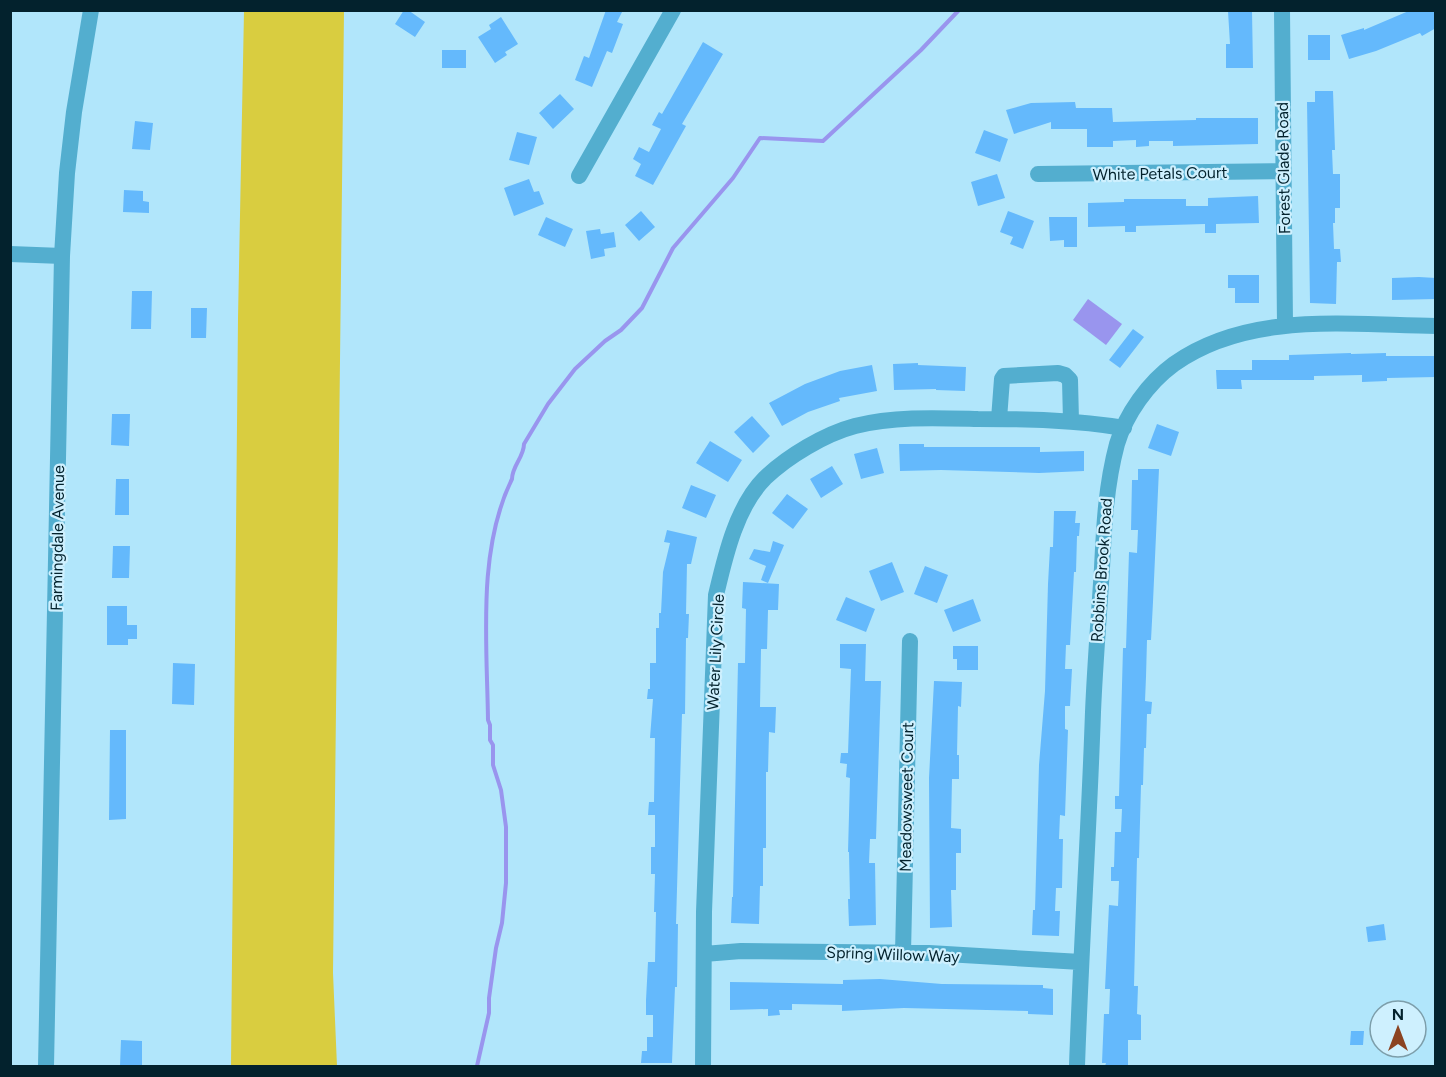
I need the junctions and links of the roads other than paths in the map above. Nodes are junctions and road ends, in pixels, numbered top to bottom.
1 (91, 10) edge
2 (673, 10) edge
3 (1282, 10) edge
4 (1283, 171) junction
5 (1038, 174) dead end
6 (579, 176) dead end
7 (10, 254) edge
8 (62, 256) junction
9 (1285, 325) junction
10 (1436, 326) edge
11 (999, 419) junction
12 (1071, 421) junction
13 (1124, 428) junction
14 (910, 641) dead end
15 (903, 953) junction
16 (704, 954) junction
17 (1081, 962) junction
18 (46, 1066) edge
19 (703, 1066) edge
20 (1077, 1066) edge

1 - 8 street, Farmingdale Avenue
2 - 6 street
3 - 4 street, Forest Glade Road
4 - 5 street, White Petals Court
4 - 9 street, Forest Glade Road
7 - 8 street
8 - 18 street, Farmingdale Avenue
9 - 10 street, Robbins Brook Road
9 - 13 street, Robbins Brook Road
11 - 12 street, Water Lily Circle
11 - 12 street
11 - 16 street, Water Lily Circle
12 - 13 street, Water Lily Circle
13 - 17 street, Robbins Brook Road
14 - 15 street, Meadowsweet Court
15 - 16 street, Spring Willow Way
15 - 17 street, Spring Willow Way
16 - 19 street, Water Lily Circle
17 - 20 street, Robbins Brook Road

